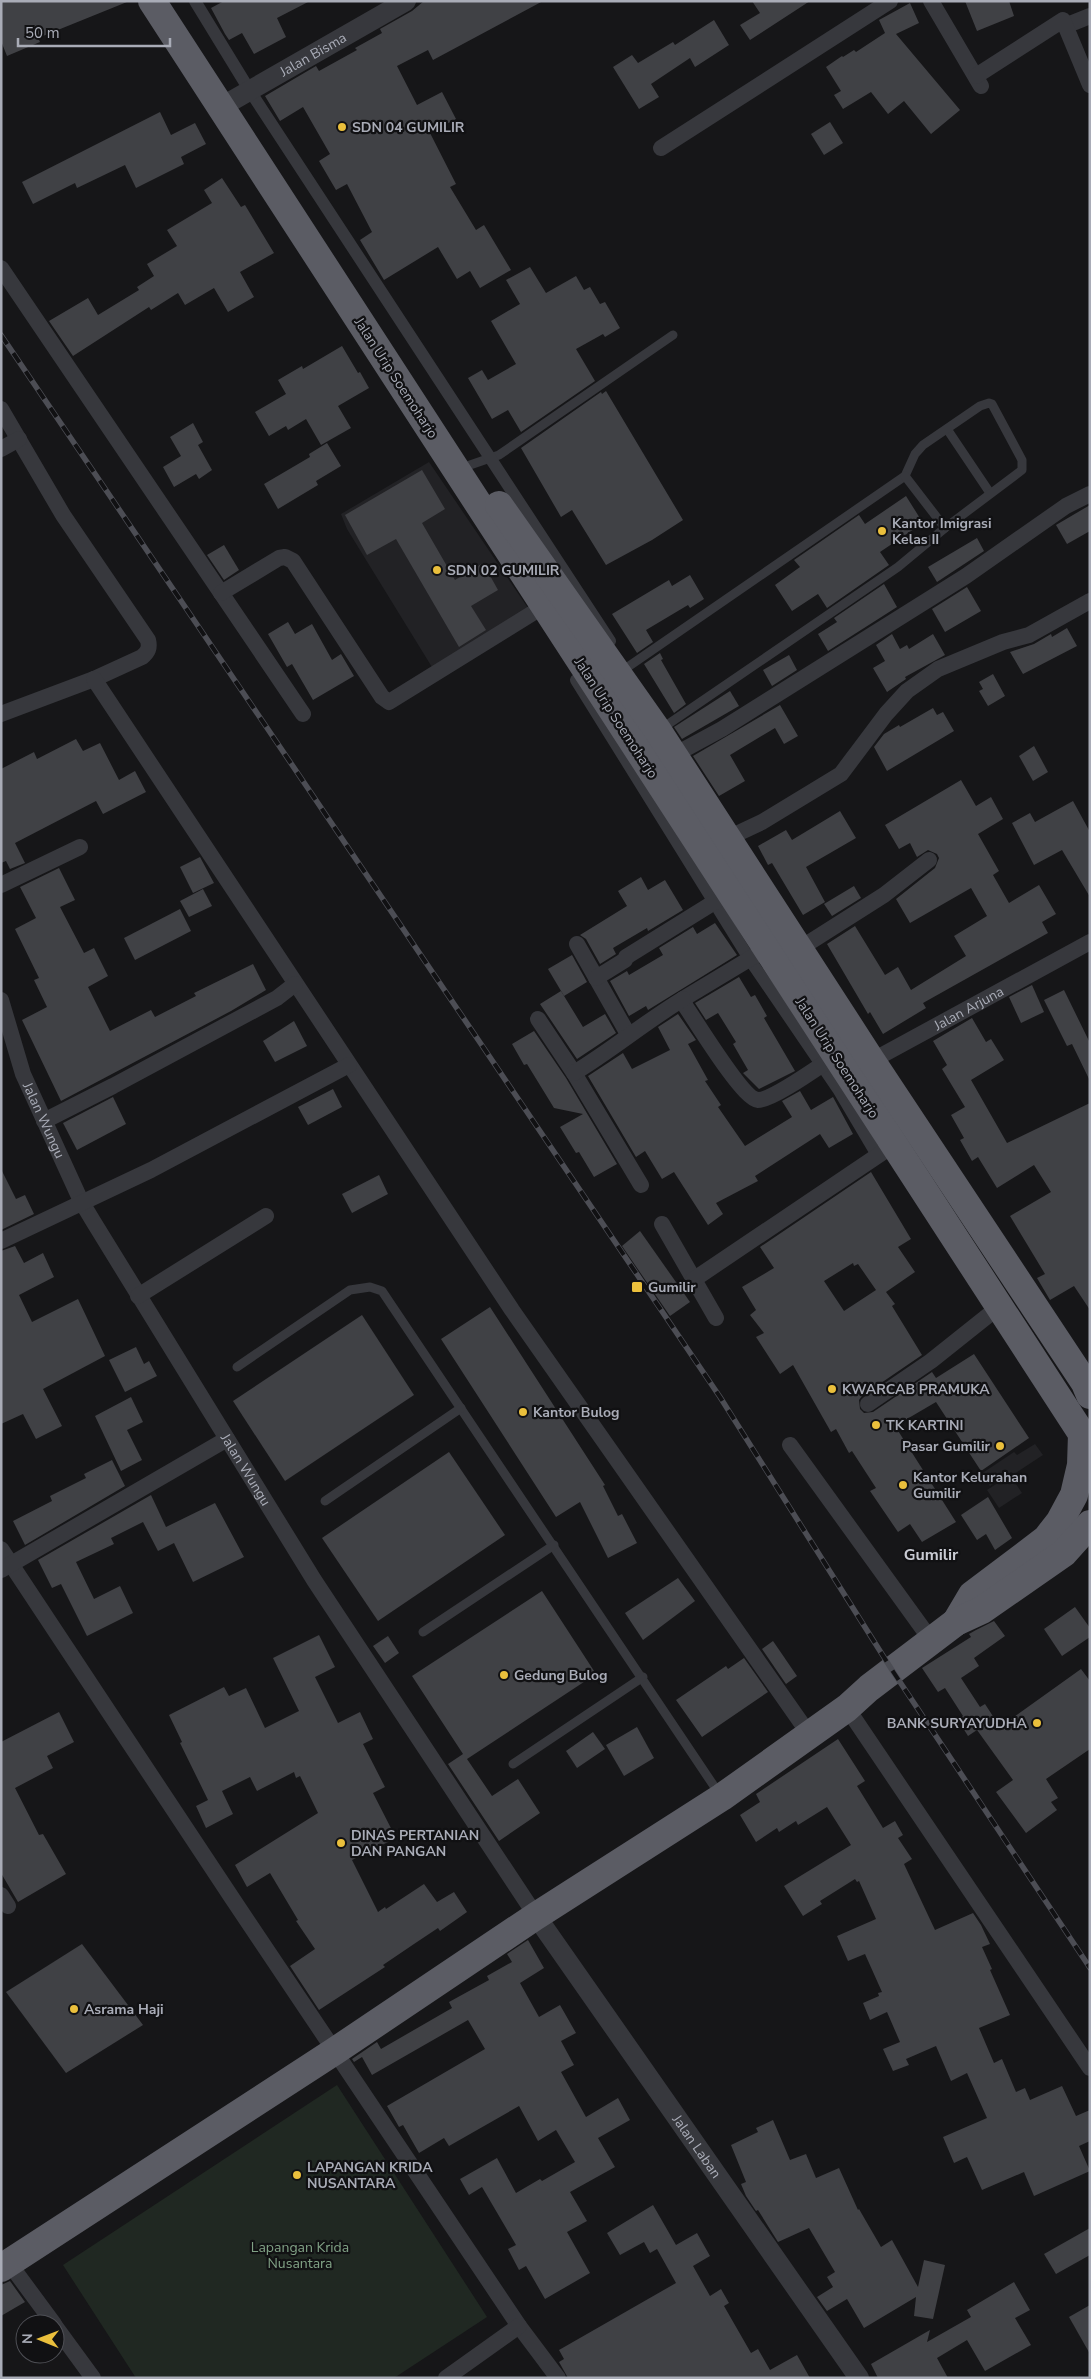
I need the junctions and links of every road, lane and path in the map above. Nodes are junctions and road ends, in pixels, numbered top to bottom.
1 (138, 1) edge
2 (152, 1) edge
3 (171, 1) edge
4 (195, 1) edge
5 (406, 1) edge
6 (890, 1) edge
7 (931, 1) edge
8 (1090, 16) edge
9 (1065, 26) junction
10 (1090, 85) edge
11 (235, 99) junction
12 (661, 148) dead end
13 (1, 268) edge
14 (673, 334) dead end
15 (1, 409) edge
16 (947, 429) junction
17 (19, 440) junction
18 (1, 449) edge
19 (481, 461) junction
20 (905, 476) junction
21 (990, 494) junction
22 (1090, 494) edge
23 (945, 528) junction
24 (221, 593) junction
25 (1090, 601) edge
26 (539, 610) junction
27 (560, 654) dead end
28 (570, 670) dead end
29 (623, 670) junction
30 (94, 679) junction
31 (1, 714) edge
32 (303, 714) dead end
33 (662, 729) junction
34 (678, 753) junction
35 (731, 837) junction
36 (80, 847) dead end
37 (929, 860) dead end
38 (1, 885) edge
39 (722, 898) junction
40 (1090, 942) edge
41 (577, 944) dead end
42 (802, 946) junction
43 (758, 954) junction
44 (596, 978) junction
45 (295, 984) junction
46 (683, 999) junction
47 (1, 1000) edge
48 (538, 1019) dead end
49 (628, 1034) junction
50 (874, 1059) junction
51 (349, 1065) junction
52 (834, 1065) junction
53 (574, 1073) junction
54 (44, 1121) junction
55 (886, 1149) junction
56 (641, 1185) dead end
57 (81, 1202) junction
58 (266, 1216) dead end
59 (662, 1224) dead end
60 (1, 1241) edge
61 (693, 1280) junction
62 (138, 1296) junction
63 (1000, 1306) junction
64 (716, 1318) dead end
65 (237, 1367) dead end
66 (1087, 1389) edge
67 (868, 1404) dead end
68 (461, 1408) junction
69 (227, 1439) junction
70 (790, 1445) dead end
71 (325, 1501) dead end
72 (1090, 1517) edge
73 (1090, 1524) edge
74 (554, 1545) junction
75 (1066, 1548) edge
76 (1, 1549) edge
77 (7, 1567) edge
78 (422, 1632) dead end
79 (931, 1640) junction
80 (643, 1677) junction
81 (848, 1708) junction
82 (809, 1734) junction
83 (513, 1764) dead end
84 (722, 1797) junction
85 (536, 1916) junction
86 (335, 2051) junction
87 (1090, 2068) edge
88 (4, 2260) edge
89 (46, 2314) edge
90 (519, 2326) junction
91 (65, 2340) edge
92 (93, 2378) edge
93 (446, 2378) edge
94 (558, 2378) edge
95 (859, 2378) edge

1 - 26 street
2 - 11 highway, Jalan Urip Soemoharjo
3 - 11 highway, Jalan Urip Soemoharjo
4 - 11 street
5 - 11 street, Jalan Bisma
6 - 12 street
7 - 9 street
8 - 9 street
9 - 10 street
11 - 19 highway, Jalan Urip Soemoharjo
11 - 26 highway, Jalan Urip Soemoharjo
13 - 24 street
14 - 19 lane
15 - 17 street
16 - 20 lane
16 - 21 lane
16 - 21 lane
17 - 18 street
17 - 30 street
19 - 29 highway, Jalan Urip Soemoharjo
20 - 23 lane
20 - 29 lane
21 - 23 lane
22 - 34 street
23 - 33 lane
24 - 26 street
24 - 32 street
25 - 35 street
26 - 27 street
26 - 39 highway, Jalan Urip Soemoharjo
28 - 39 street
29 - 33 highway, Jalan Urip Soemoharjo
30 - 31 street
30 - 45 street
33 - 34 highway, Jalan Urip Soemoharjo
34 - 35 highway, Jalan Urip Soemoharjo
35 - 42 highway, Jalan Urip Soemoharjo
36 - 38 street
37 - 42 street
39 - 43 highway, Jalan Urip Soemoharjo
39 - 44 street
40 - 50 street, Jalan Arjuna
41 - 44 street
42 - 50 highway, Jalan Urip Soemoharjo
43 - 46 street
43 - 52 highway, Jalan Urip Soemoharjo
44 - 49 street
45 - 51 street
45 - 54 street
46 - 49 street
46 - 52 street, Jalan Arjuna
47 - 54 street, Jalan Wungu
48 - 53 street
49 - 53 street
50 - 52 street, Jalan Arjuna
50 - 66 highway, Jalan Urip Soemoharjo
51 - 57 street
51 - 82 street
52 - 55 highway, Jalan Urip Soemoharjo
53 - 56 street
54 - 57 street, Jalan Wungu
55 - 61 street
55 - 63 highway, Jalan Urip Soemoharjo
57 - 60 street
57 - 62 street, Jalan Wungu
58 - 62 street
59 - 61 street
61 - 64 street
62 - 69 street, Jalan Wungu
63 - 67 street
63 - 75 highway, Jalan Urip Soemoharjo
65 - 68 lane
68 - 71 lane
68 - 74 lane
69 - 77 street
69 - 85 street, Jalan Wungu
70 - 79 street
72 - 75 highway
73 - 75 highway
74 - 78 lane
74 - 80 lane
75 - 79 highway
76 - 77 street
77 - 86 street
79 - 81 highway
80 - 83 lane
80 - 84 lane
81 - 82 highway
81 - 87 street
82 - 84 highway
84 - 85 highway
85 - 86 highway
85 - 95 street, Jalan Laban
86 - 88 highway
86 - 90 street
88 - 89 street
90 - 93 street
90 - 94 street
91 - 92 street

